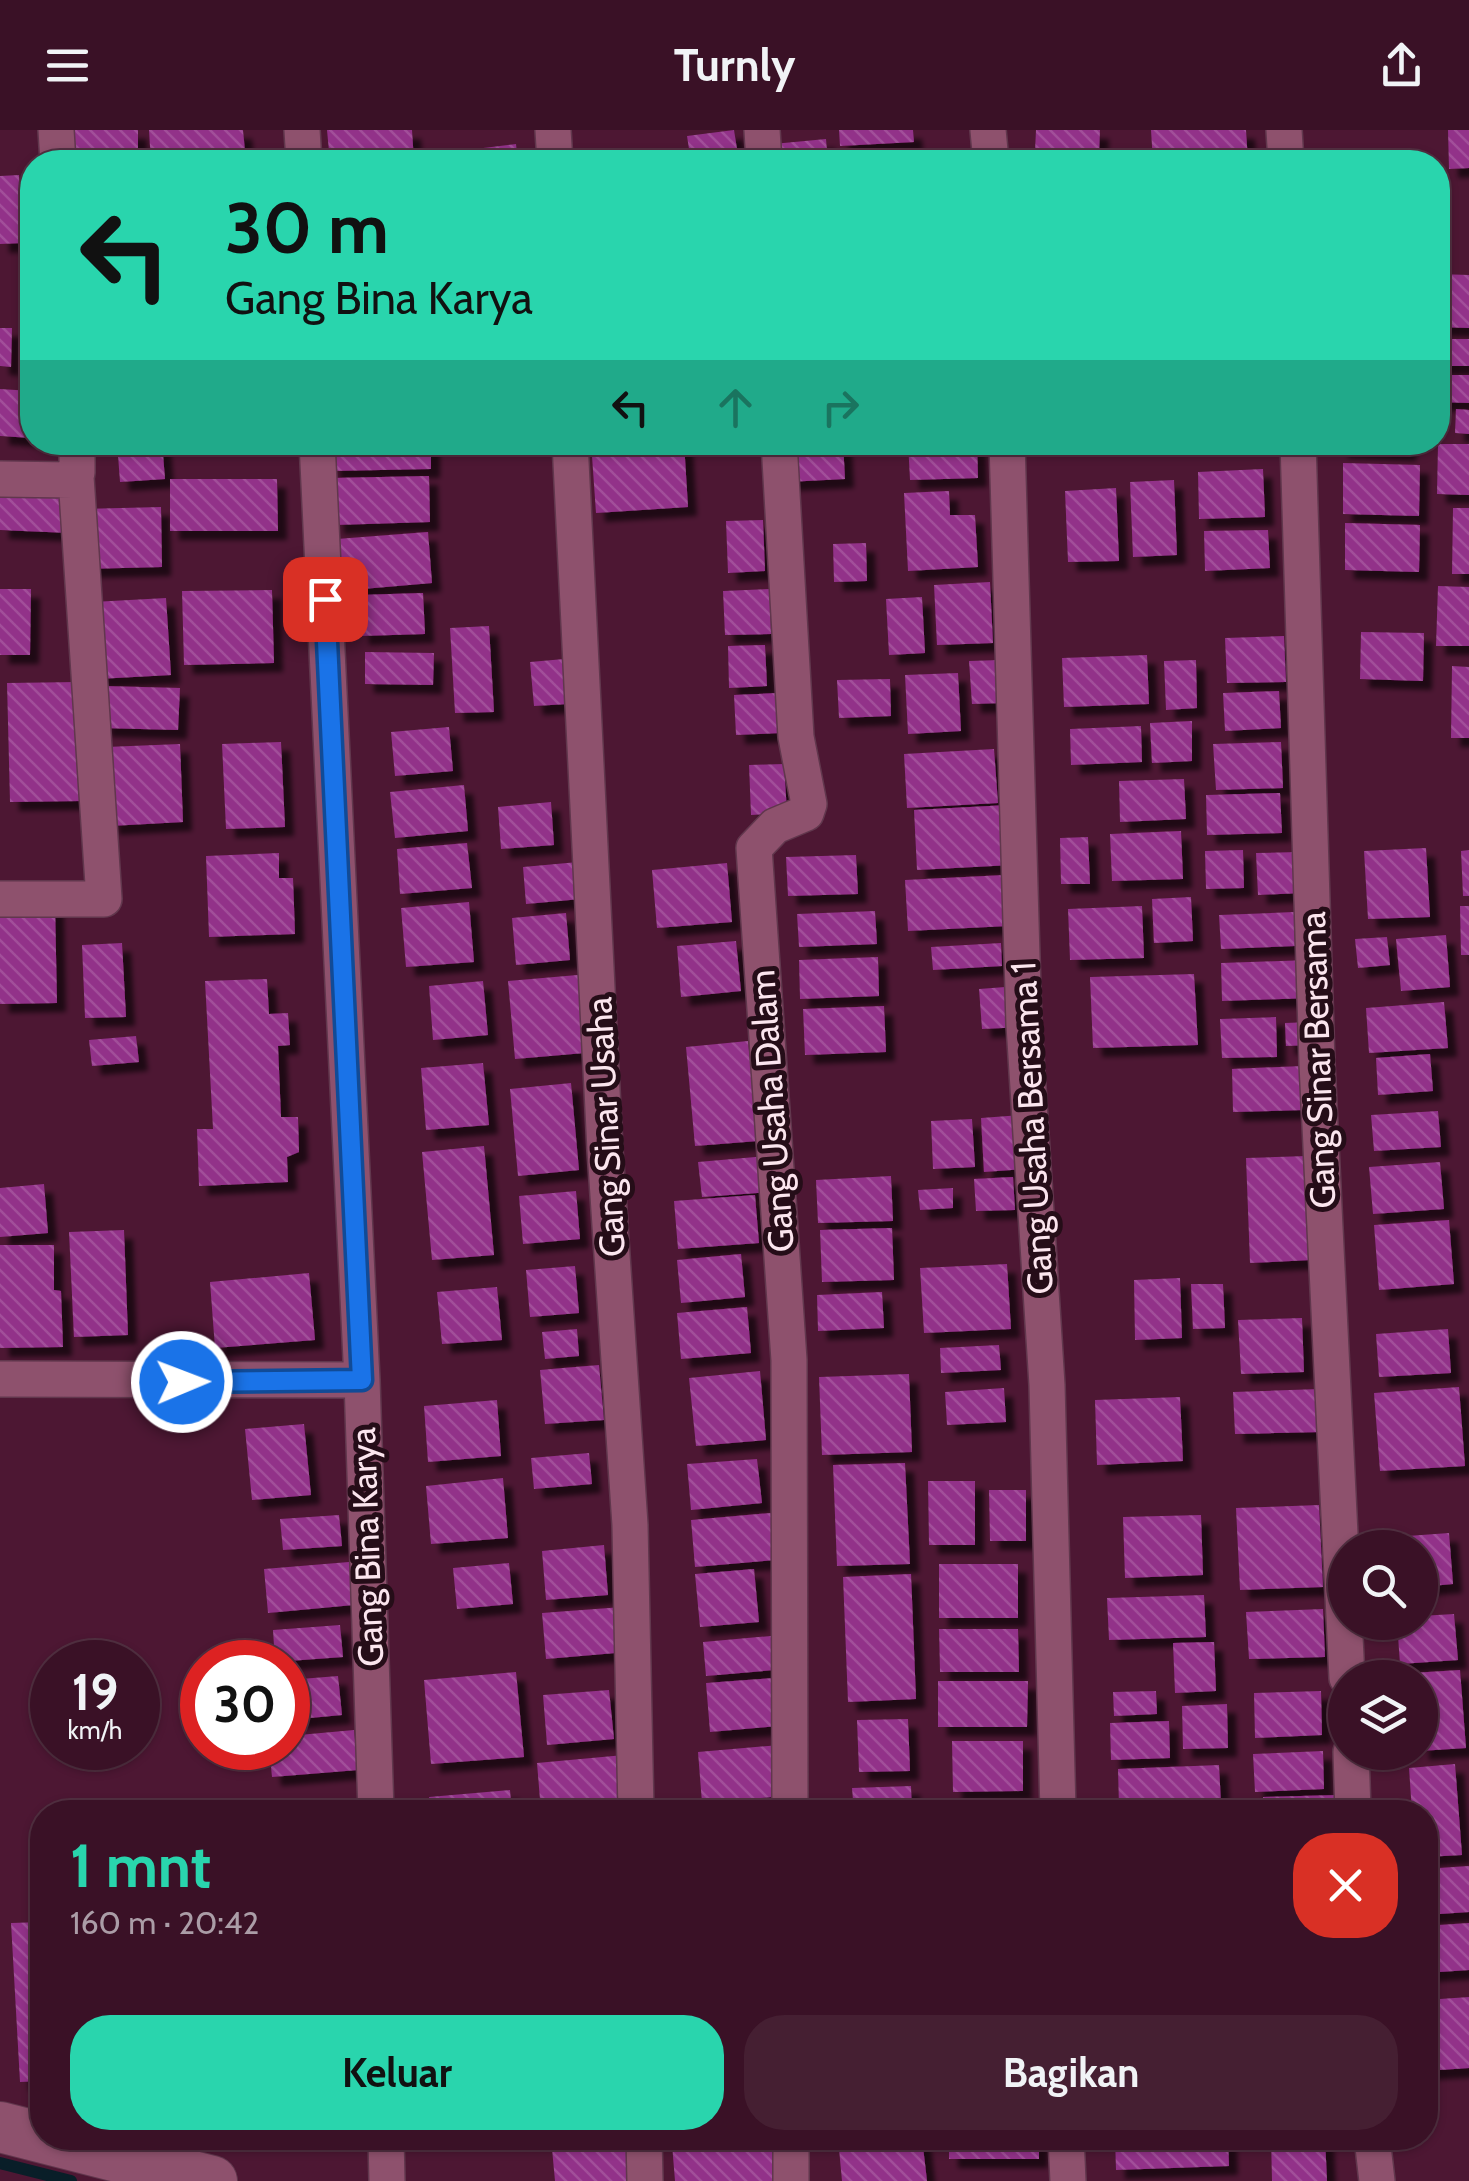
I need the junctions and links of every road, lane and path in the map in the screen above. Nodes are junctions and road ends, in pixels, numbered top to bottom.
1 (318, 455) edge
2 (571, 455) edge
3 (781, 455) edge
4 (1007, 455) edge
5 (1298, 455) edge
6 (76, 460) edge
7 (0, 479) edge
8 (0, 898) edge
9 (0, 1379) edge
10 (362, 1380) junction
11 (1346, 1660) edge
12 (1352, 1770) edge
13 (376, 1800) edge
14 (636, 1800) edge
15 (790, 1800) edge
16 (1058, 1800) edge
17 (1353, 1800) edge
18 (0, 2127) edge
19 (30, 2135) edge
20 (90, 2150) edge
21 (386, 2150) edge
22 (644, 2150) edge
23 (791, 2150) edge
24 (1067, 2150) edge
25 (1373, 2150) edge
26 (212, 2181) edge
27 (387, 2181) edge
28 (645, 2181) edge
29 (791, 2181) edge
30 (1068, 2181) edge
31 (1377, 2181) edge

1 - 10 street, Gang Bina Karya
2 - 14 street, Gang Sinar Usaha
3 - 15 street, Gang Usaha Dalam
4 - 16 street, Gang Usaha Bersama 1
5 - 11 street, Gang Sinar Bersama
6 - 7 street
6 - 8 street
9 - 10 street
10 - 13 street, Gang Bina Karya
12 - 17 street
18 - 19 street
20 - 26 street
21 - 27 street
22 - 28 street
23 - 29 street
24 - 30 street
25 - 31 street

